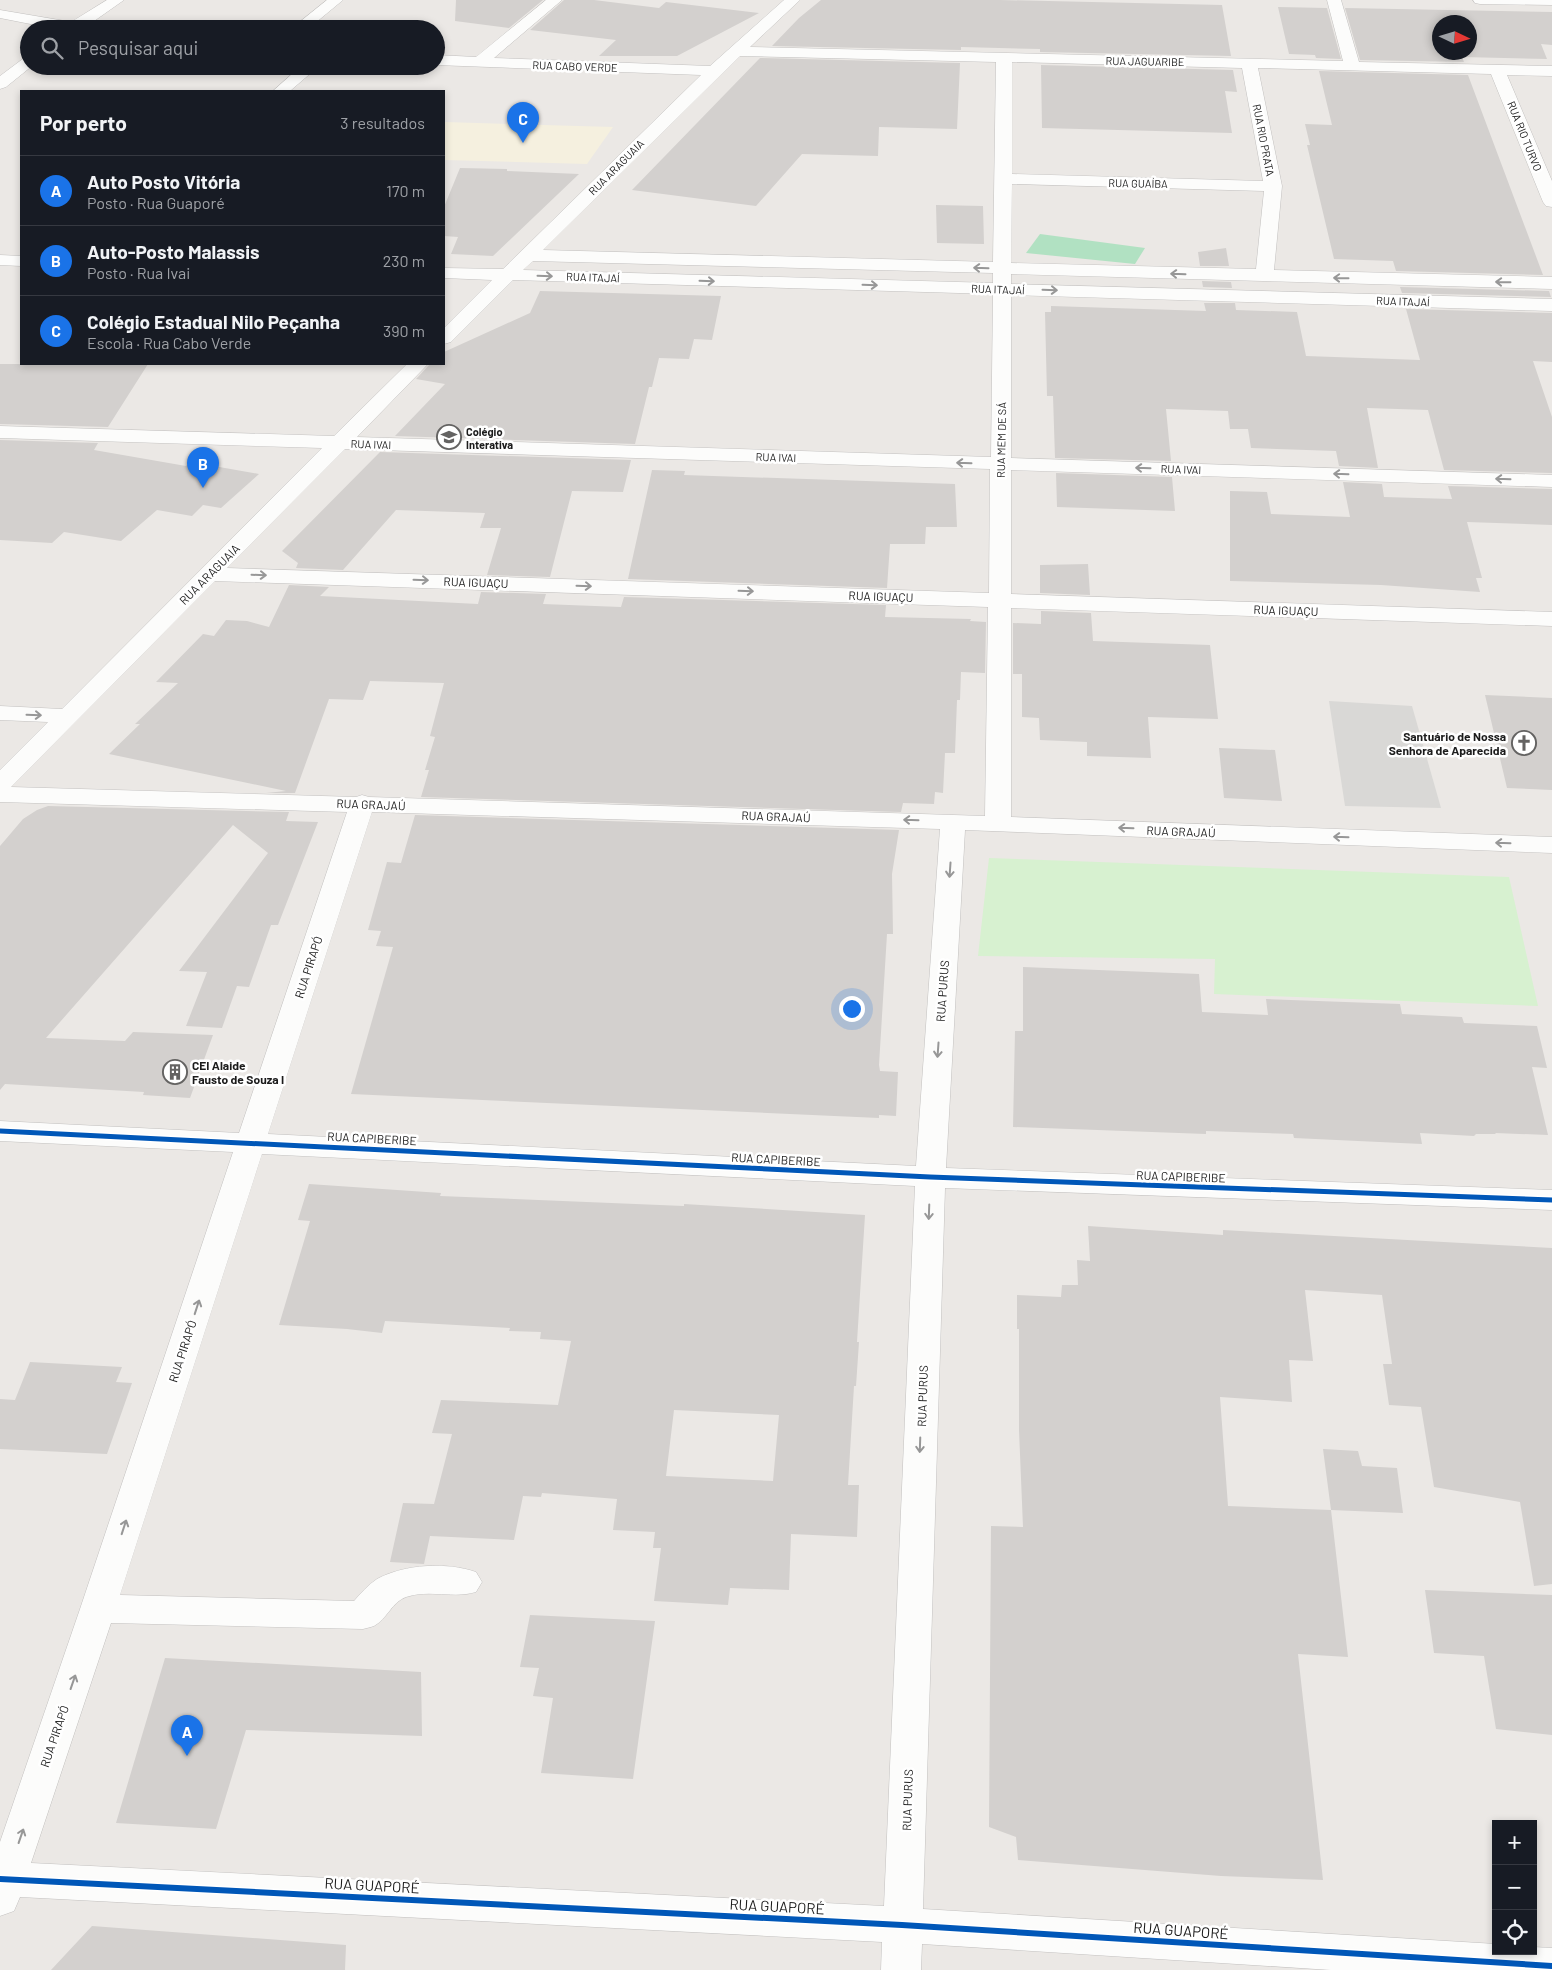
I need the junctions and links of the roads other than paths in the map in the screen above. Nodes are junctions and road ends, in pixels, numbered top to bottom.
1 (117, 0) edge
2 (336, 0) edge
3 (555, 0) edge
4 (793, 0) edge
5 (1334, 0) edge
6 (1480, 0) edge
7 (1552, 2) edge
8 (0, 14) edge
9 (32, 20) edge
10 (87, 20) edge
11 (310, 20) edge
12 (738, 51) junction
13 (1004, 57) junction
14 (445, 60) edge
15 (479, 62) junction
16 (1249, 63) junction
17 (1352, 66) junction
18 (20, 68) edge
19 (1498, 69) junction
20 (1552, 70) edge
21 (714, 71) junction
22 (300, 75) edge
23 (0, 84) edge
24 (282, 90) edge
25 (1004, 180) junction
26 (1273, 186) junction
27 (1552, 202) edge
28 (527, 255) junction
29 (0, 260) edge
30 (20, 260) edge
31 (445, 273) edge
32 (507, 275) junction
33 (1264, 276) junction
34 (1003, 279) junction
35 (1552, 283) edge
36 (1552, 306) edge
37 (445, 337) edge
38 (417, 365) edge
39 (0, 432) edge
40 (339, 443) junction
41 (1001, 464) junction
42 (1552, 481) edge
43 (210, 574) junction
44 (1000, 600) junction
45 (1552, 619) edge
46 (0, 713) edge
47 (68, 716) junction
48 (0, 784) edge
49 (0, 794) edge
50 (362, 803) junction
51 (953, 822) junction
52 (998, 824) junction
53 (1551, 847) edge
54 (0, 1131) edge
55 (251, 1142) junction
56 (930, 1177) junction
57 (1552, 1200) edge
58 (464, 1582) dead end
59 (98, 1609) junction
60 (2, 1885) edge
61 (902, 1924) junction
62 (1552, 1966) edge
63 (901, 1970) edge

1 - 10 street
2 - 11 street
3 - 15 street
4 - 12 street, RUA ARAGUAIA
5 - 17 street
6 - 7 street
8 - 9 street
12 - 13 street, RUA JAGUARIBE
12 - 21 street, RUA ARAGUAIA
13 - 16 street, RUA JAGUARIBE
13 - 25 street, RUA MEM DE SÁ
14 - 15 street, RUA CABO VERDE
15 - 21 street, RUA CABO VERDE
16 - 17 street, RUA JAGUARIBE
16 - 26 street, RUA RIO PRATA
17 - 19 street, RUA JAGUARIBE
18 - 23 street
19 - 20 street, RUA JAGUARIBE
19 - 27 street, RUA RIO TURVO
21 - 28 street, RUA ARAGUAIA
22 - 24 street
25 - 26 street, RUA GUAÍBA
25 - 34 street, RUA MEM DE SÁ
26 - 33 street, RUA RIO PRATA
28 - 32 street, RUA ARAGUAIA
34 -> 28 street, RUA ITAJAÍ
29 - 30 street
31 - 32 street, RUA ITAJAÍ
32 -> 34 street, RUA ITAJAÍ
32 - 37 street, RUA ARAGUAIA
33 -> 34 street, RUA ITAJAÍ
35 -> 33 street, RUA ITAJAÍ
34 -> 36 street, RUA ITAJAÍ
34 - 41 street, RUA MEM DE SÁ
38 - 40 street, RUA ARAGUAIA
39 - 40 street, RUA IVAI
41 -> 40 street, RUA IVAI
40 - 43 street, RUA ARAGUAIA
42 -> 41 street, RUA IVAI
41 - 44 street, RUA MEM DE SÁ
43 -> 44 street, RUA IGUAÇU
43 - 47 street, RUA ARAGUAIA
44 - 45 street, RUA IGUAÇU
44 - 52 street, RUA MEM DE SÁ
46 -> 47 street
47 - 48 street, RUA ARAGUAIA
49 - 50 street, RUA GRAJAÚ
51 -> 50 street, RUA GRAJAÚ
50 - 55 street, RUA PIRAPÓ
51 - 52 street, RUA GRAJAÚ
51 -> 56 street, RUA PURUS
53 -> 52 street, RUA GRAJAÚ
54 - 55 street, RUA CAPIBERIBE
55 - 56 street, RUA CAPIBERIBE
59 -> 55 street, RUA PIRAPÓ
56 - 57 street, RUA CAPIBERIBE
56 -> 61 street, RUA PURUS
58 - 59 street
60 -> 59 street, RUA PIRAPÓ
60 - 61 street, RUA GUAPORÉ
61 - 62 street, RUA GUAPORÉ
61 - 63 street, RUA PURUS

